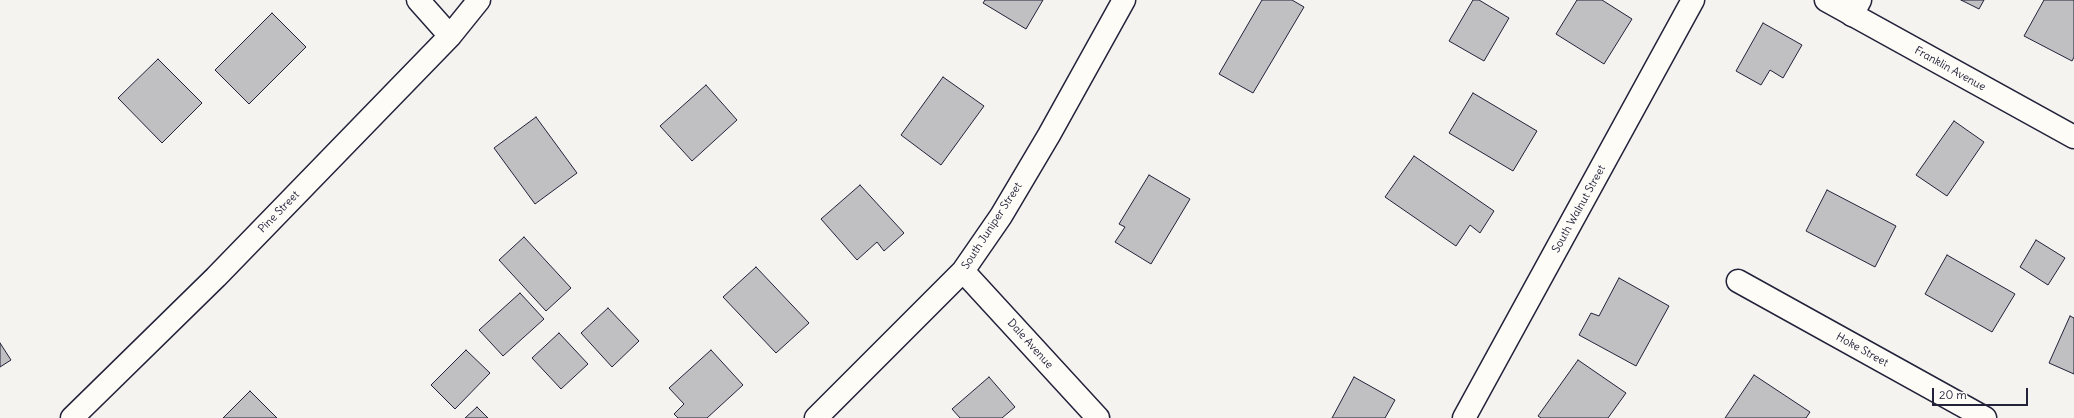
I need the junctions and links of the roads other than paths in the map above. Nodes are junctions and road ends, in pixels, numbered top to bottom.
1 (418, 0) edge
2 (479, 0) edge
3 (1124, 0) edge
4 (1693, 0) edge
5 (1826, 0) edge
6 (1856, 7) edge
7 (450, 36) junction
8 (2074, 137) edge
9 (963, 271) junction
10 (1738, 281) dead end
11 (72, 418) edge
12 (816, 418) edge
13 (1098, 418) edge
14 (1464, 418) edge
15 (1985, 418) edge

1 - 7 street
2 - 7 street, Pine Street
3 - 9 street, South Juniper Street
4 - 14 street, South Walnut Street
5 - 6 street, Franklin Avenue
6 - 8 street, Franklin Avenue
7 - 11 street, Pine Street
9 - 12 street, South Juniper Street
9 - 13 street, Dale Avenue
10 - 15 street, Hoke Street

